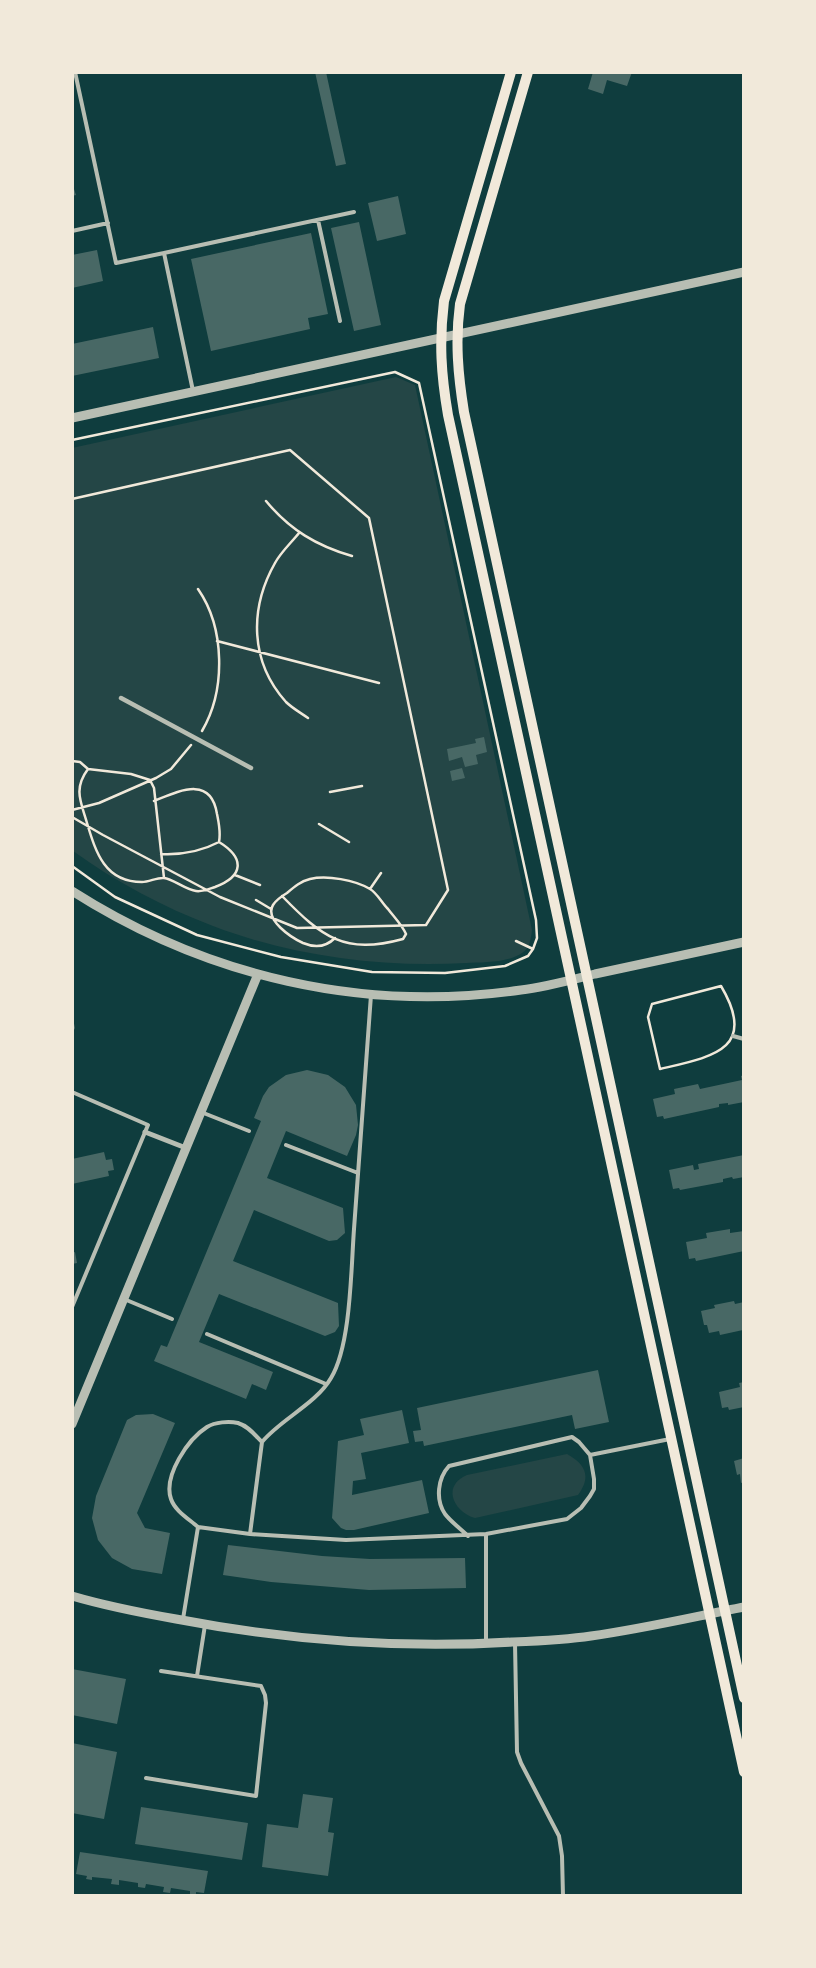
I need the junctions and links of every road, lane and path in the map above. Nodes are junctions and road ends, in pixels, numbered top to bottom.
1 (75, 72) edge
2 (511, 72) edge
3 (528, 72) edge
4 (354, 212) dead end
5 (318, 220) junction
6 (108, 224) junction
7 (72, 231) edge
8 (164, 253) junction
9 (744, 272) edge
10 (340, 321) dead end
11 (457, 335) junction
12 (441, 338) junction
13 (194, 391) junction
14 (72, 418) edge
15 (72, 440) edge
16 (72, 499) edge
17 (266, 502) dead end
18 (299, 533) junction
19 (352, 556) dead end
20 (217, 641) dead end
21 (259, 652) junction
22 (379, 683) dead end
23 (121, 698) dead end
24 (308, 718) dead end
25 (72, 761) edge
26 (252, 768) dead end
27 (88, 769) junction
28 (362, 786) dead end
29 (330, 792) dead end
30 (154, 801) junction
31 (72, 817) edge
32 (319, 824) dead end
33 (88, 827) junction
34 (219, 842) junction
35 (350, 842) dead end
36 (161, 854) junction
37 (72, 866) edge
38 (162, 866) junction
39 (381, 874) dead end
40 (235, 875) junction
41 (164, 878) junction
42 (260, 885) dead end
43 (370, 889) junction
44 (206, 890) junction
45 (72, 891) edge
46 (282, 896) junction
47 (256, 900) dead end
48 (271, 909) junction
49 (273, 919) junction
50 (402, 926) junction
51 (317, 928) junction
52 (335, 938) junction
53 (516, 941) dead end
54 (744, 942) edge
55 (533, 948) junction
56 (258, 974) junction
57 (587, 976) junction
58 (571, 980) junction
59 (371, 995) junction
60 (733, 1036) junction
61 (744, 1039) edge
62 (72, 1092) edge
63 (201, 1112) junction
64 (249, 1131) dead end
65 (145, 1132) junction
66 (286, 1145) dead end
67 (186, 1148) junction
68 (358, 1173) junction
69 (124, 1299) junction
70 (72, 1307) edge
71 (172, 1319) dead end
72 (207, 1334) dead end
73 (326, 1384) junction
74 (72, 1424) edge
75 (670, 1439) junction
76 (262, 1442) junction
77 (590, 1455) junction
78 (198, 1527) junction
79 (250, 1534) junction
80 (486, 1534) junction
81 (468, 1536) junction
82 (72, 1596) edge
83 (744, 1607) edge
84 (724, 1611) junction
85 (709, 1614) junction
86 (183, 1621) junction
87 (205, 1625) junction
88 (515, 1642) junction
89 (486, 1644) junction
90 (161, 1671) dead end
91 (197, 1676) junction
92 (744, 1698) edge
93 (744, 1772) edge
94 (146, 1778) dead end
95 (563, 1896) edge

1 - 6 lane
2 - 12 main road
3 - 11 main road
4 - 5 lane
5 - 8 lane
5 - 10 lane
6 - 7 lane
6 - 8 lane
8 - 13 lane
9 - 11 street
11 - 12 street
11 - 57 main road
12 - 13 street
12 - 58 main road
13 - 14 street
15 - 55 path
16 - 50 path
17 - 18 path
18 - 19 path
18 - 21 path
20 - 21 path
21 - 22 path
21 - 24 path
23 - 26 street
25 - 27 path
27 - 30 path
27 - 33 path
28 - 29 path
30 - 34 path
30 - 36 path
31 - 33 path
32 - 35 path
33 - 38 path
33 - 41 path
34 - 36 path
34 - 40 path
36 - 38 path
37 - 55 path
38 - 41 path
38 - 44 path
39 - 43 path
40 - 42 path
40 - 44 path
41 - 44 path
43 - 46 path
43 - 50 path
44 - 49 path
45 - 56 street
46 - 48 path
46 - 51 path
47 - 48 path
48 - 49 path
49 - 51 path
49 - 52 path
50 - 51 path
50 - 52 path
51 - 52 path
53 - 55 path
54 - 57 street
56 - 59 street
56 - 63 street
57 - 58 street
57 - 84 main road
58 - 59 street
58 - 75 main road
59 - 68 lane
60 - 60 path
60 - 61 lane
62 - 65 lane
63 - 64 lane
63 - 67 street
65 - 67 street
65 - 70 lane
66 - 68 lane
67 - 69 street
68 - 73 lane
69 - 71 lane
69 - 74 street
72 - 73 lane
73 - 76 lane
75 - 77 lane
75 - 85 main road
76 - 78 lane
76 - 79 lane
77 - 80 lane
77 - 81 lane
78 - 79 lane
78 - 86 lane
79 - 81 lane
80 - 81 lane
80 - 89 lane
82 - 86 street
83 - 84 street
84 - 85 street
84 - 92 main road
85 - 88 street
85 - 93 main road
86 - 87 street
87 - 89 street
87 - 91 lane
88 - 89 street
88 - 95 lane
90 - 91 lane
91 - 94 lane

